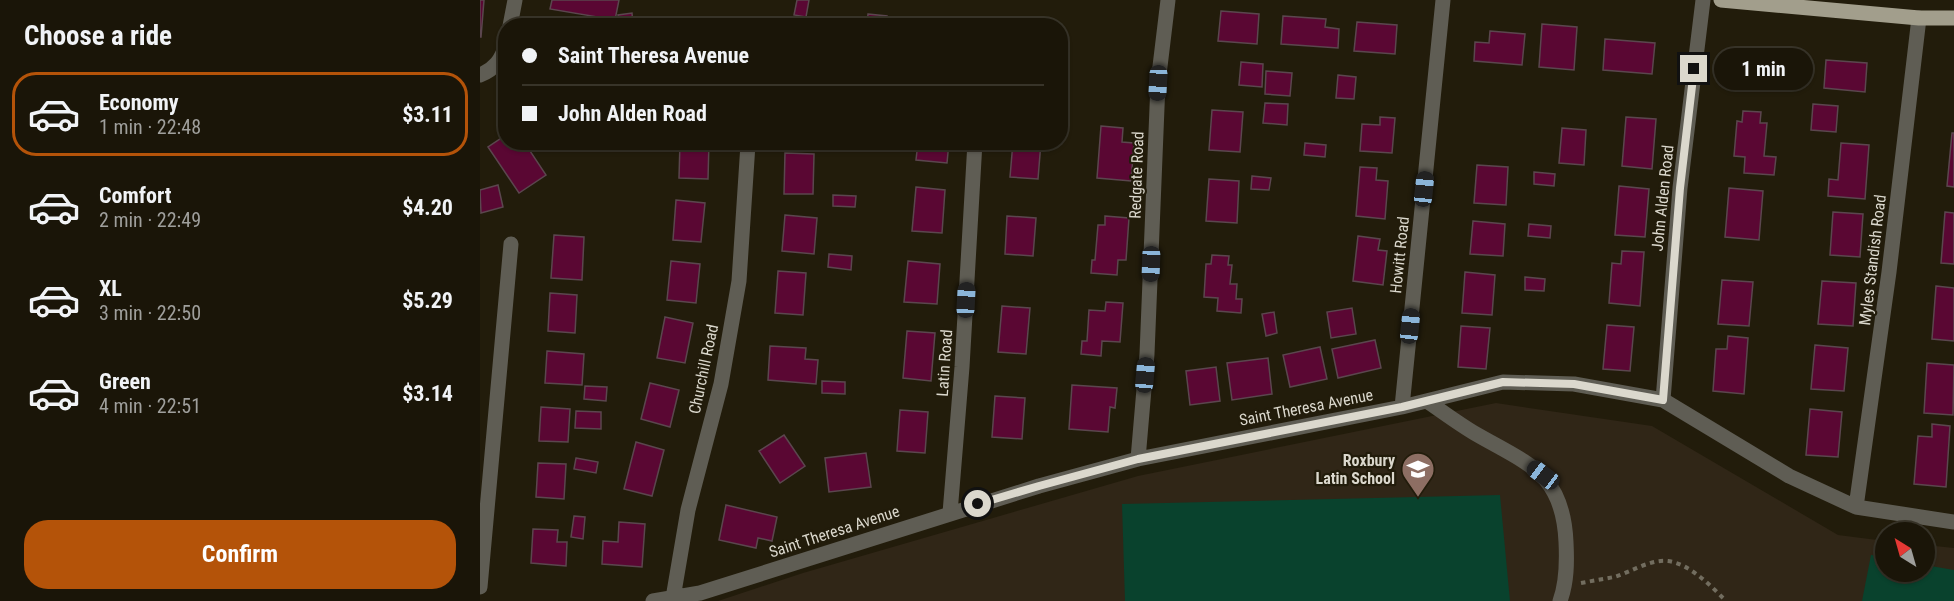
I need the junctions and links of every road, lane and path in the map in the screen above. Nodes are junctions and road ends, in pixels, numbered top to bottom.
1 (514, 0) edge
2 (1168, 0) edge
3 (1443, 0) edge
4 (1703, 0) edge
5 (1721, 0) edge
6 (511, 18) edge
7 (1918, 18) junction
8 (1954, 18) edge
9 (498, 63) edge
10 (480, 75) edge
11 (748, 150) edge
12 (975, 150) edge
13 (511, 244) dead end
14 (1663, 400) junction
15 (1427, 401) junction
16 (1402, 407) junction
17 (1138, 459) junction
18 (1856, 507) junction
19 (950, 513) junction
20 (1954, 522) edge
21 (480, 587) edge
22 (1563, 594) edge
23 (673, 598) junction
24 (653, 601) edge
25 (1726, 601) edge

1 - 6 street
2 - 17 street, Redgate Road
3 - 16 street, Howitt Road
4 - 14 street, John Alden Road
5 - 7 main road
7 - 8 main road
7 - 18 street, Myles Standish Road
9 - 10 street
11 - 23 street, Churchill Road
12 - 19 street, Latin Road
13 - 21 street
14 - 15 street, Saint Theresa Avenue
14 - 18 street, Saint Theresa Avenue
15 - 16 street, Saint Theresa Avenue
15 - 22 street
16 - 17 street, Saint Theresa Avenue
17 - 19 street, Saint Theresa Avenue
18 - 20 street, Saint Theresa Avenue
19 - 23 street, Saint Theresa Avenue
22 - 25 path
23 - 24 street, Saint Theresa Avenue

